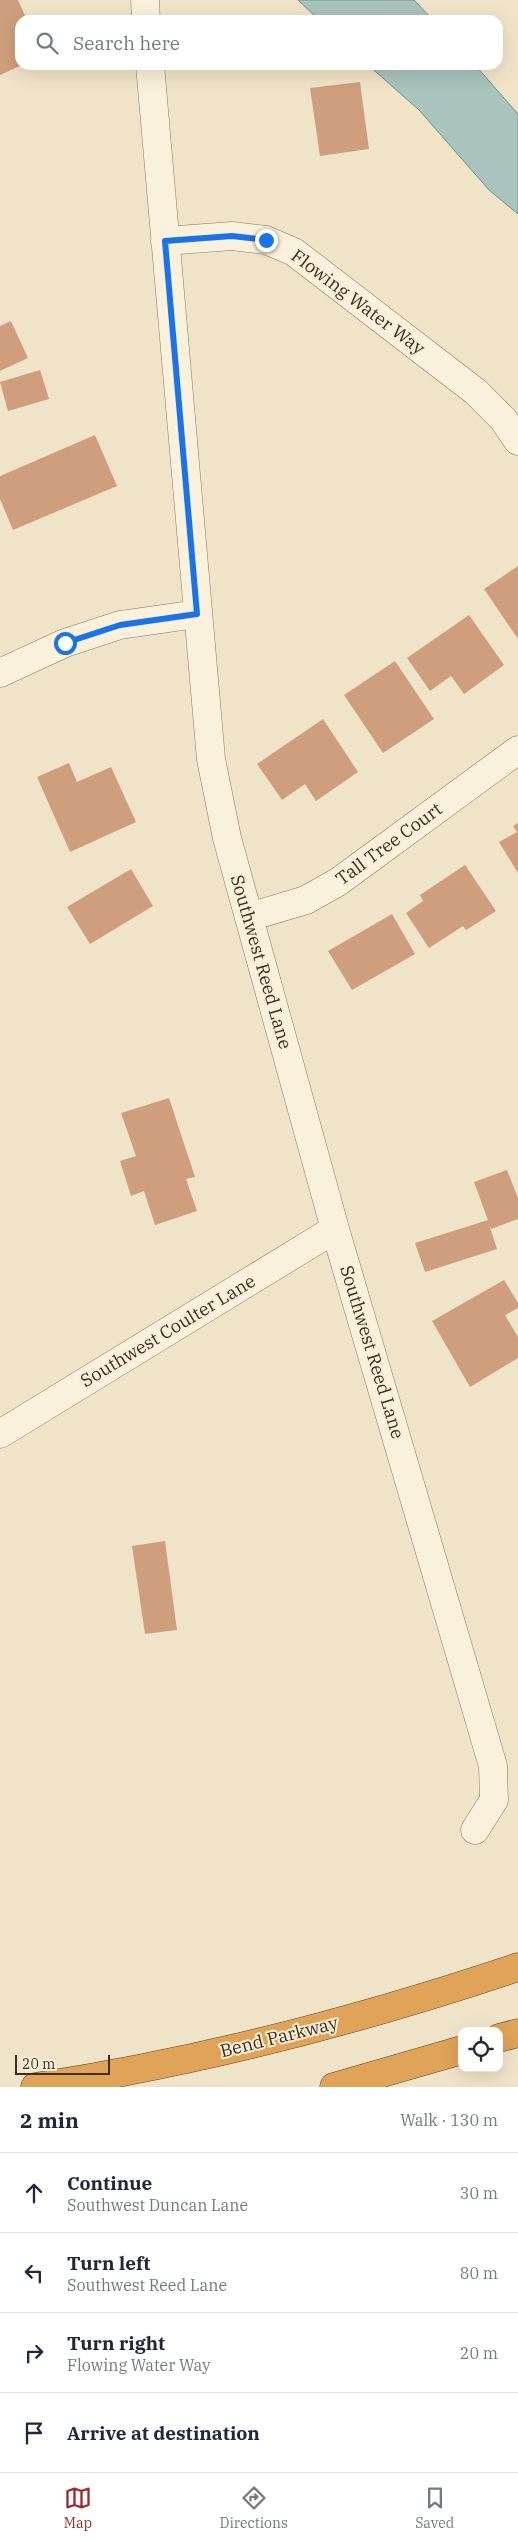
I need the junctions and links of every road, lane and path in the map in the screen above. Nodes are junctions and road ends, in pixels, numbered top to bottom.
1 (145, 0) edge
2 (146, 15) edge
3 (150, 70) edge
4 (165, 241) junction
5 (518, 441) edge
6 (197, 614) junction
7 (0, 673) edge
8 (518, 750) edge
9 (248, 917) junction
10 (335, 1229) junction
11 (0, 1434) edge
12 (475, 1830) dead end
13 (518, 1967) edge
14 (518, 2033) edge
15 (503, 2037) edge
16 (458, 2051) edge
17 (35, 2087) edge
18 (334, 2087) edge

1 - 2 street
3 - 4 street, Southwest Reed Lane
4 - 5 street, Flowing Water Way
4 - 6 street, Southwest Reed Lane
6 - 7 street
6 - 9 street, Southwest Reed Lane
8 - 9 street, Tall Tree Court
9 - 10 street, Southwest Reed Lane
10 - 11 street, Southwest Coulter Lane
10 - 12 street, Southwest Reed Lane
13 - 17 highway, Bend Parkway
14 - 15 highway
16 - 18 highway

